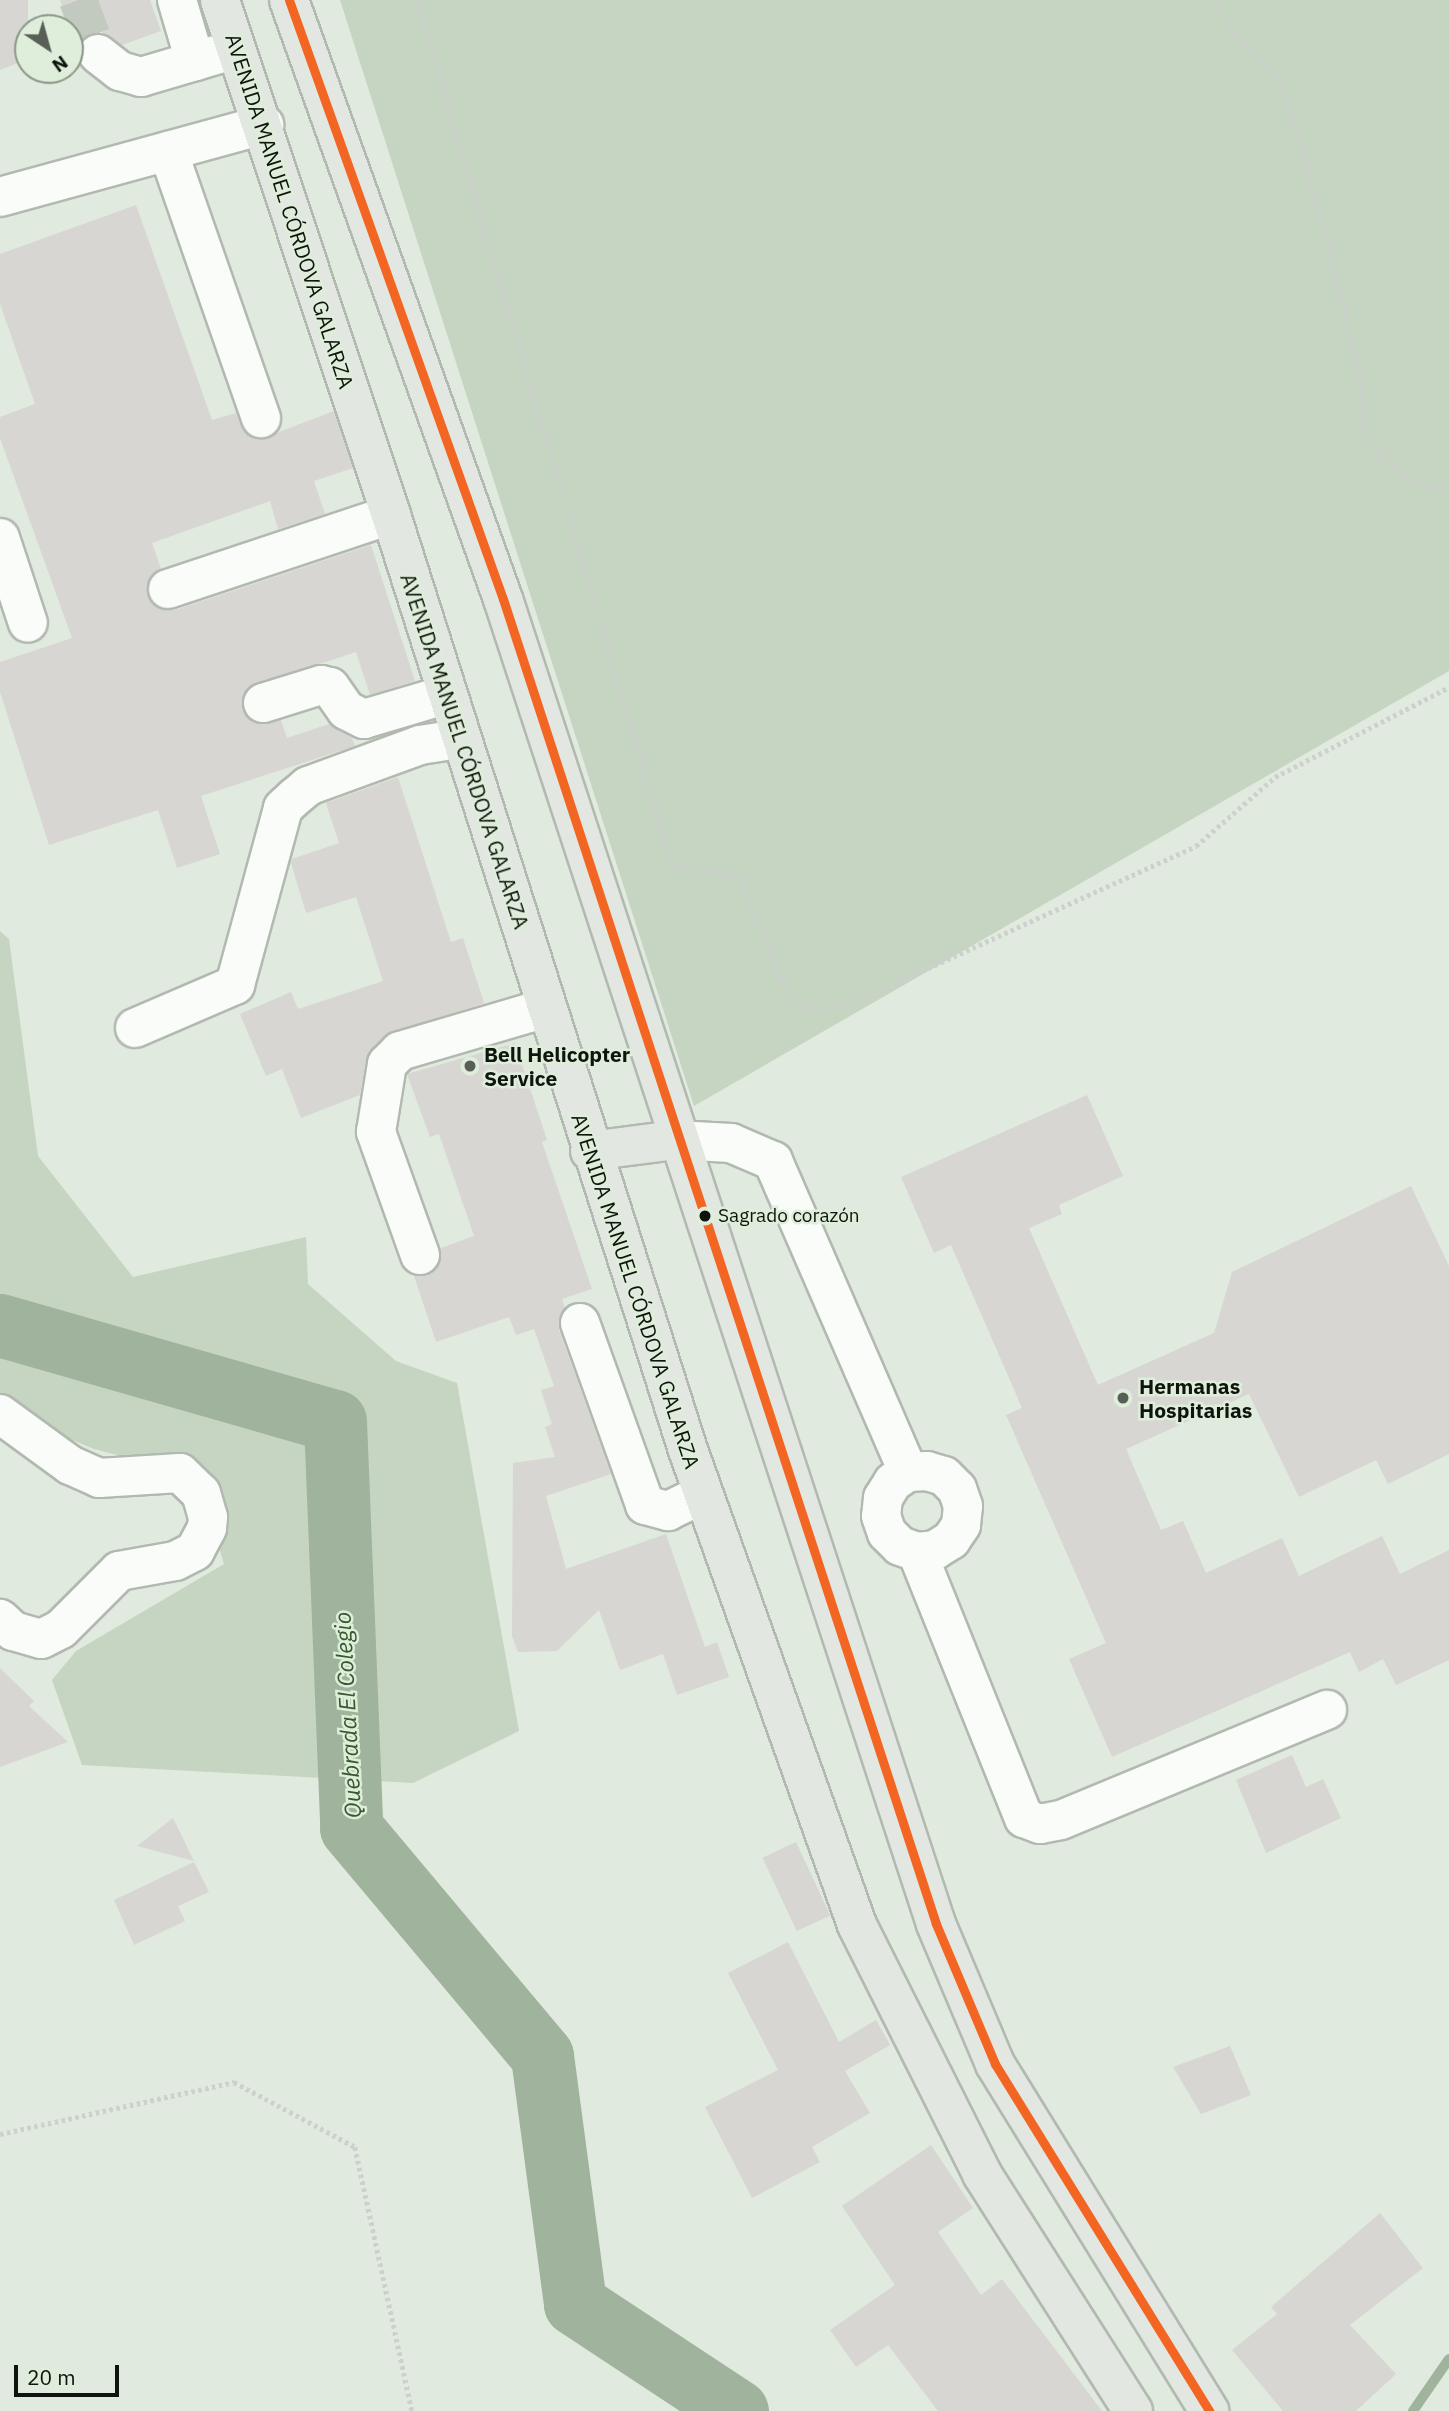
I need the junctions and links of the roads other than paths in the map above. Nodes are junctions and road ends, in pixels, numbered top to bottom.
1 (177, 0) edge
2 (220, 0) edge
3 (289, 0) edge
4 (236, 49) junction
5 (98, 54) tunnel mouth
6 (195, 61) junction
7 (264, 125) junction
8 (168, 151) junction
9 (0, 197) edge
10 (261, 418) dead end
11 (391, 515) junction
12 (0, 538) edge
13 (169, 589) dead end
14 (28, 623) dead end
15 (445, 695) junction
16 (263, 703) dead end
17 (459, 739) junction
18 (546, 1008) junction
19 (135, 1028) dead end
20 (676, 1140) junction
21 (590, 1151) junction
22 (420, 1255) dead end
23 (580, 1323) dead end
24 (0, 1414) edge
25 (908, 1472) junction
26 (703, 1494) junction
27 (917, 1552) junction
28 (0, 1619) edge
29 (1327, 1710) dead end
30 (1133, 2411) edge
31 (1209, 2411) edge

1 - 6 street
2 - 4 main road, AVENIDA MANUEL CÓRDOVA GALARZA
3 - 20 main road
4 - 6 street
4 - 7 main road, AVENIDA MANUEL CÓRDOVA GALARZA
5 - 6 street
7 - 8 street
7 - 11 main road, AVENIDA MANUEL CÓRDOVA GALARZA
8 - 9 street
8 - 10 street
11 - 13 street
11 - 15 main road, AVENIDA MANUEL CÓRDOVA GALARZA
12 - 14 street
15 - 16 street
15 - 17 main road, AVENIDA MANUEL CÓRDOVA GALARZA
17 - 18 main road, AVENIDA MANUEL CÓRDOVA GALARZA
17 - 19 street
18 - 21 main road, AVENIDA MANUEL CÓRDOVA GALARZA
18 - 22 street
20 - 21 main road
20 - 25 street
20 - 31 main road
21 - 26 main road, AVENIDA MANUEL CÓRDOVA GALARZA
23 - 26 street
24 - 28 street
25 - 27 street
25 - 27 street
26 - 30 main road, AVENIDA MANUEL CÓRDOVA GALARZA
27 - 29 street

